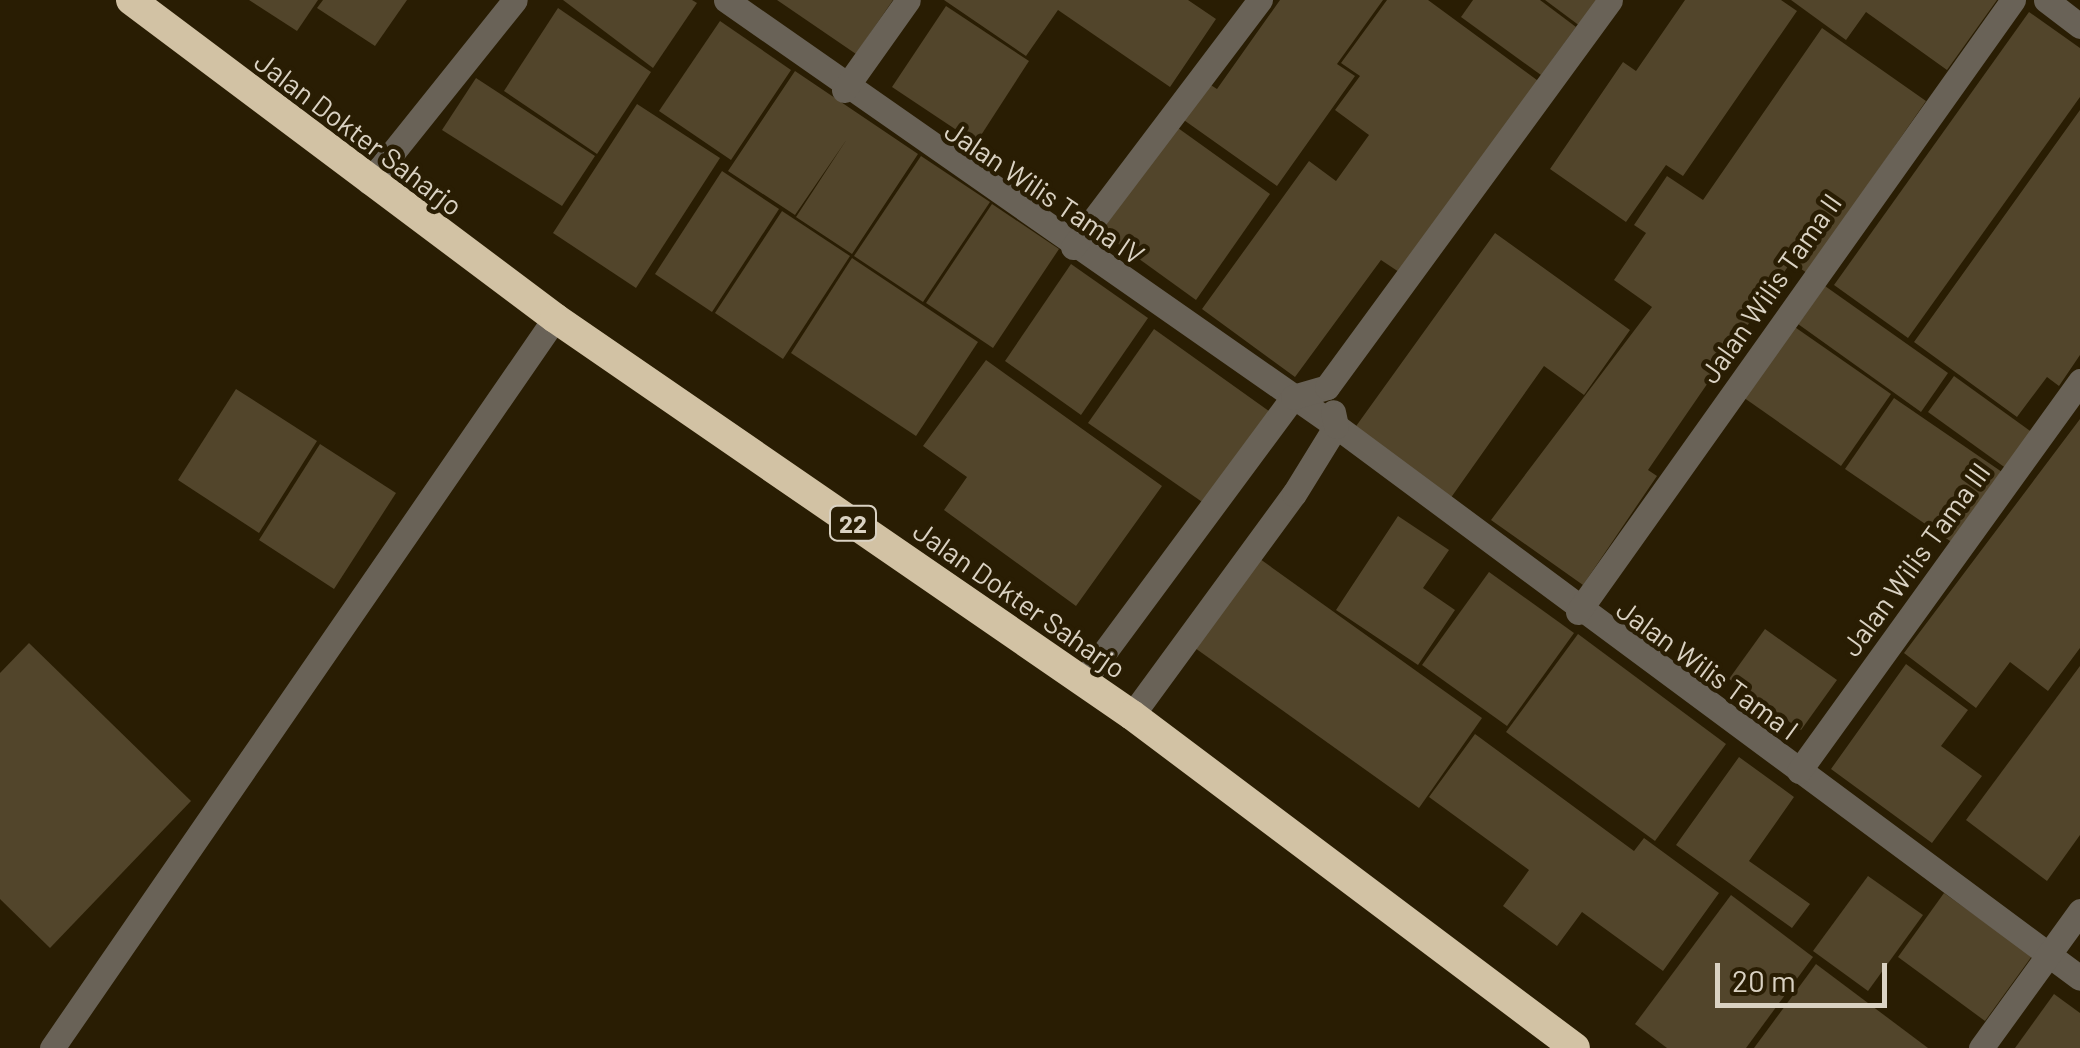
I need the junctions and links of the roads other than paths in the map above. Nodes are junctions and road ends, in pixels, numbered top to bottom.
1 (131, 0) edge
2 (515, 0) edge
3 (726, 0) edge
4 (908, 0) edge
5 (1260, 0) edge
6 (1610, 0) edge
7 (2012, 0) edge
8 (2046, 0) edge
9 (2080, 26) edge
10 (844, 90) junction
11 (369, 182) junction
12 (1073, 247) junction
13 (555, 318) junction
14 (2080, 382) edge
15 (1327, 388) junction
16 (1292, 397) junction
17 (1336, 426) junction
18 (1578, 612) junction
19 (1084, 682) junction
20 (1132, 715) junction
21 (1798, 771) junction
22 (2080, 911) edge
23 (2050, 952) junction
24 (2080, 978) edge
25 (52, 1048) edge
26 (1575, 1048) edge
27 (1981, 1048) edge

1 - 11 highway, Jalan Dokter Saharjo / 22
2 - 11 street
3 - 10 street, Jalan Wilis Tama IV
4 - 10 street
5 - 12 street
6 - 15 street
7 - 18 street, Jalan Wilis Tama II
8 - 9 street
10 - 12 street, Jalan Wilis Tama IV
11 - 13 highway, Jalan Dokter Saharjo / 22
12 - 16 street, Jalan Wilis Tama IV
13 - 19 highway, Jalan Dokter Saharjo / 22
13 - 25 street
14 - 21 street, Jalan Wilis Tama III
15 - 16 street
15 - 17 street
16 - 17 street, Jalan Wilis Tama IV
16 - 19 street
17 - 18 street, Jalan Wilis Tama I
17 - 20 street
18 - 21 street, Jalan Wilis Tama I
19 - 20 highway, Jalan Dokter Saharjo / 22
20 - 26 highway, Jalan Dokter Saharjo / 22
21 - 23 street, Jalan Wilis Tama I
22 - 23 street
23 - 24 street, Jalan Wilis Tama I
23 - 27 street

